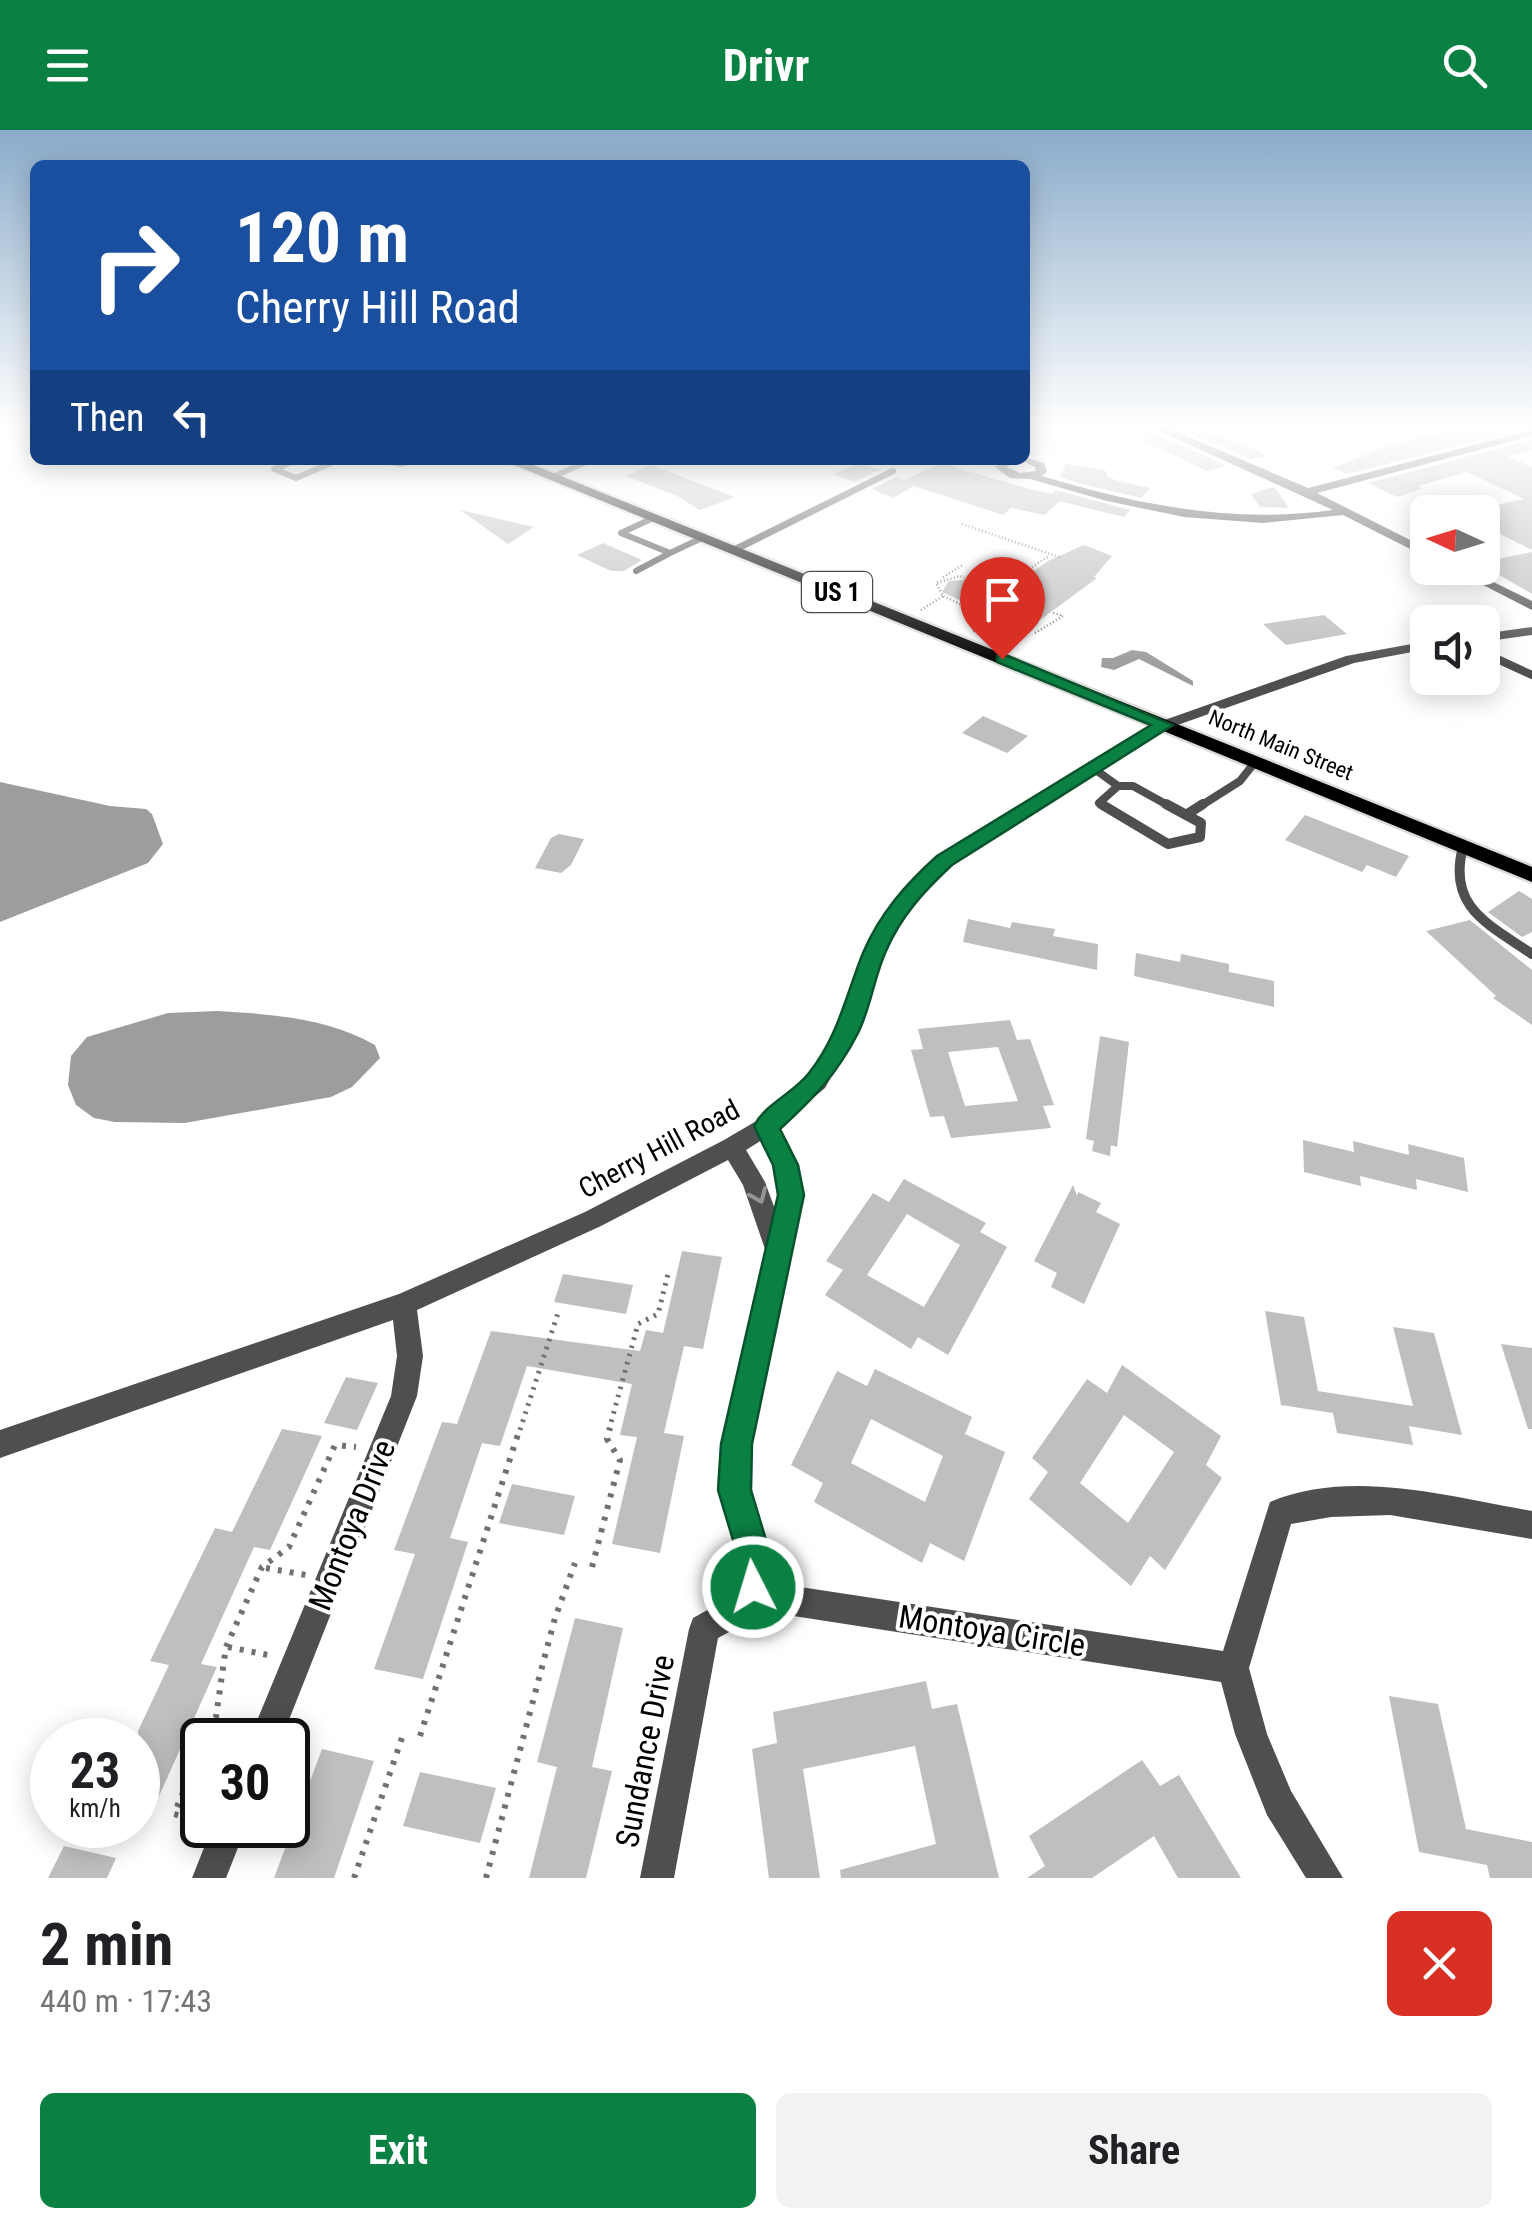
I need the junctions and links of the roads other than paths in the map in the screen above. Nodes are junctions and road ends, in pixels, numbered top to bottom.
1 (625, 507) edge
2 (820, 507) edge
3 (1154, 507) edge
4 (1332, 507) edge
5 (1341, 512) junction
6 (653, 518) junction
7 (702, 538) junction
8 (1410, 545) edge
9 (732, 550) junction
10 (670, 554) junction
11 (636, 571) dead end
12 (1490, 585) edge
13 (1532, 606) edge
14 (1532, 631) edge
15 (1500, 635) edge
16 (1410, 649) edge
17 (1500, 660) edge
18 (1532, 675) edge
19 (1164, 725) junction
20 (1255, 762) junction
21 (1092, 768) junction
22 (1118, 786) junction
23 (1186, 815) junction
24 (1463, 847) junction
25 (1532, 874) edge
26 (1532, 954) edge
27 (766, 1126) junction
28 (732, 1147) junction
29 (777, 1248) junction
30 (404, 1304) junction
31 (0, 1444) edge
32 (1532, 1524) edge
33 (753, 1587) junction
34 (1233, 1668) junction
35 (274, 1718) edge
36 (221, 1848) edge
37 (209, 1878) edge
38 (657, 1878) edge
39 (1326, 1878) edge

1 - 6 main road, North Main Street / US 1
2 - 9 street
3 - 5 street
4 - 5 street
5 - 8 street
6 - 7 main road, North Main Street / US 1
6 - 10 lane
7 - 9 main road, North Main Street / US 1
7 - 10 lane
9 - 19 main road, North Main Street / US 1
10 - 11 lane
12 - 13 street
14 - 15 street
16 - 19 street, Cherry Hill Road
17 - 18 lane
19 - 20 main road, North Main Street / US 1
19 - 21 street, Cherry Hill Road
20 - 23 lane
20 - 24 main road, North Main Street / US 1
21 - 22 lane
21 - 27 street, Cherry Hill Road
22 - 23 lane
22 - 23 lane
24 - 25 main road, North Main Street / US 1
24 - 26 lane
27 - 28 street, Cherry Hill Road
27 - 29 street
28 -> 29 street
28 - 30 street, Cherry Hill Road
29 - 33 street
30 - 31 street, Cherry Hill Road
30 - 35 street, Montoya Drive
32 - 34 street
33 - 34 street, Montoya Circle
33 - 38 street, Sundance Drive
34 - 39 street
36 - 37 street

